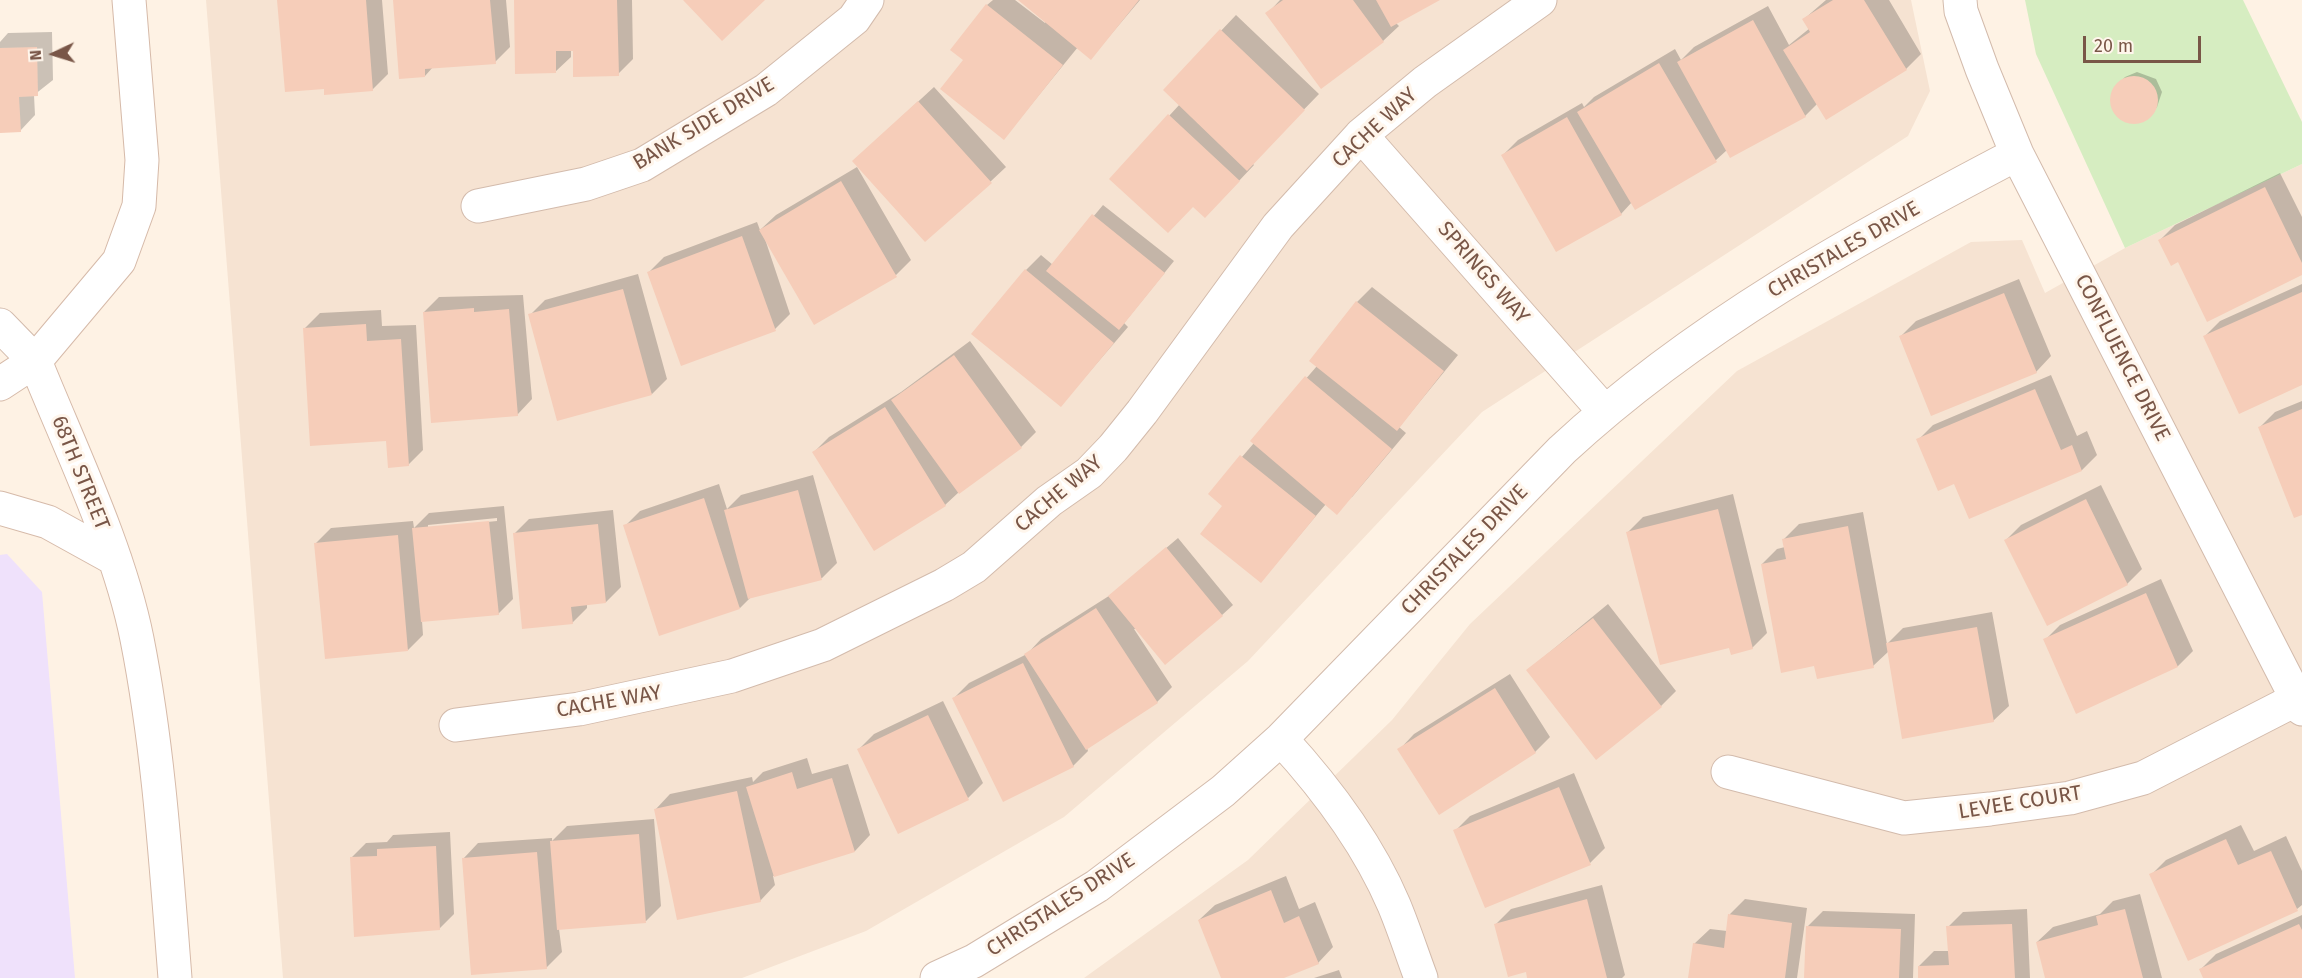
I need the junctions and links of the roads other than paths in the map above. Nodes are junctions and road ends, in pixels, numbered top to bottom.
1 (129, 0) edge
2 (867, 0) edge
3 (1540, 0) edge
4 (1960, 0) edge
5 (1361, 135) junction
6 (2017, 154) junction
7 (478, 206) dead end
8 (0, 325) edge
9 (35, 361) junction
10 (0, 384) edge
11 (1604, 411) junction
12 (0, 508) edge
13 (115, 559) junction
14 (2300, 704) edge
15 (456, 725) dead end
16 (1281, 739) junction
17 (1728, 772) dead end
18 (175, 978) edge
19 (937, 978) edge
20 (1421, 978) edge

1 - 9 street
2 - 7 street, BANK SIDE DRIVE
3 - 5 street, CACHE WAY
4 - 6 street, CONFLUENCE DRIVE
5 - 11 street, SPRINGS WAY
5 - 15 street, CACHE WAY
6 - 11 street, CHRISTALES DRIVE
6 - 14 street, CONFLUENCE DRIVE
8 - 9 street
9 - 10 street
9 - 13 street, 68TH STREET
11 - 16 street, CHRISTALES DRIVE
12 - 13 street
13 - 18 street, 68TH STREET
14 - 17 street, LEVEE COURT
16 - 19 street, CHRISTALES DRIVE
16 - 20 street

